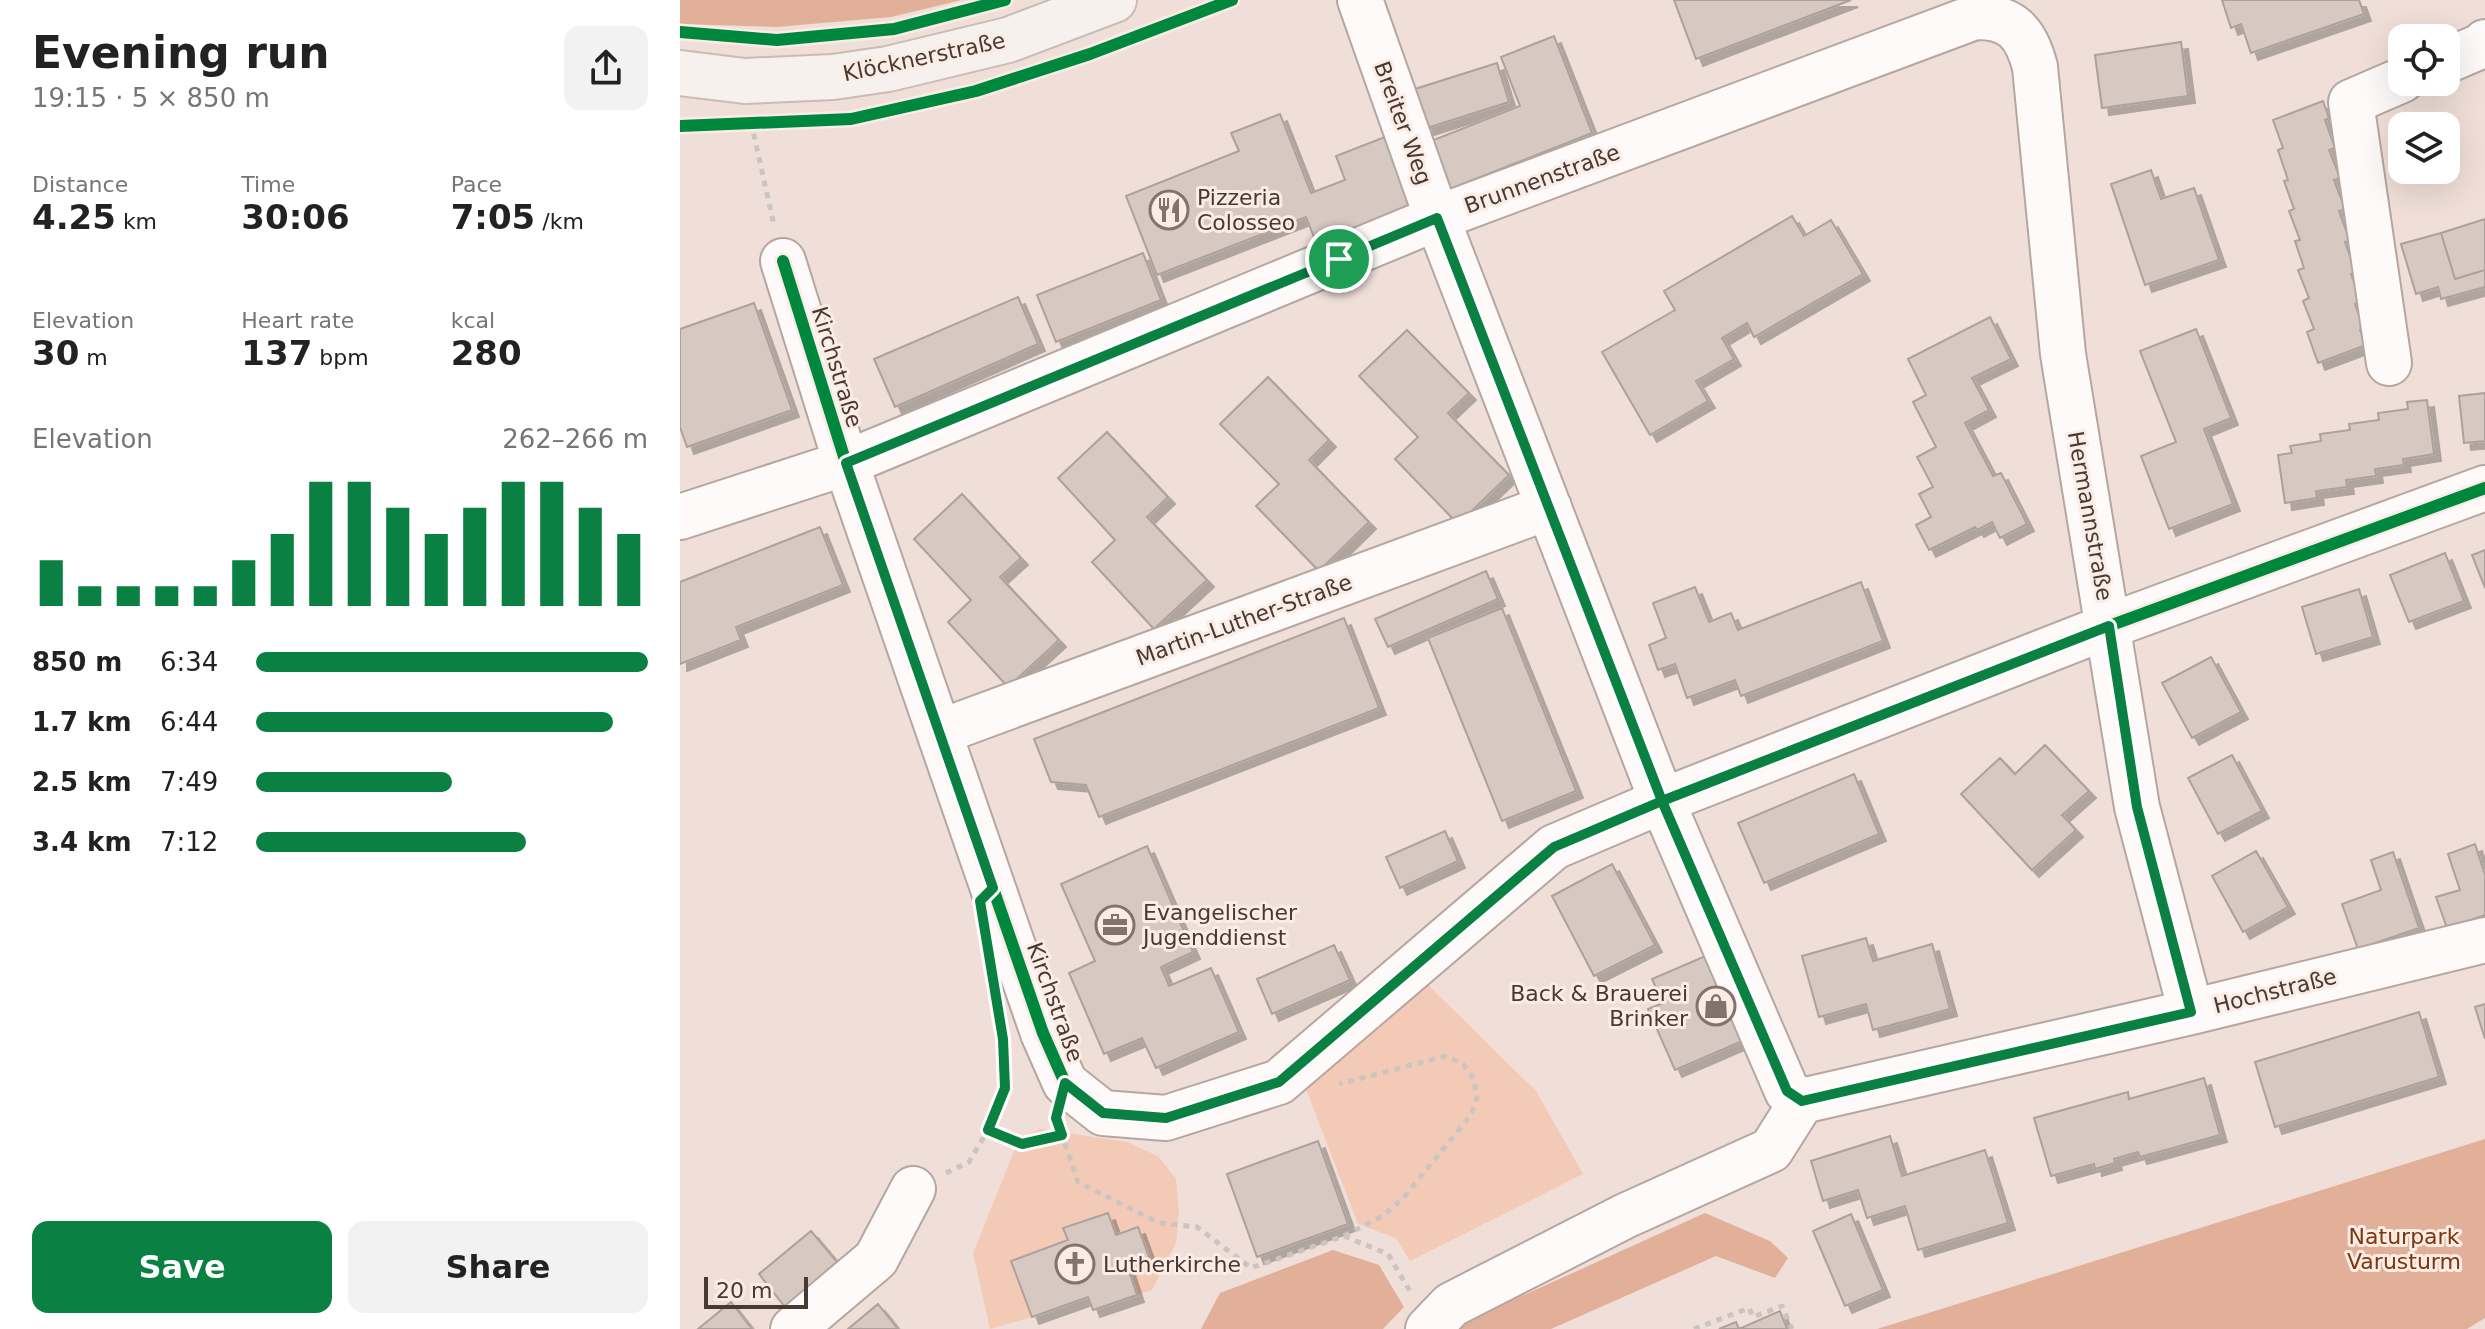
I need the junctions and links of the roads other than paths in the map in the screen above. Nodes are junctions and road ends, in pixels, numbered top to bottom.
1 (1114, 0) edge
2 (1360, 0) edge
3 (2007, 21) joint
4 (2485, 42) edge
5 (2460, 55) edge
6 (680, 73) edge
7 (2388, 86) edge
8 (1437, 218) junction
9 (783, 261) road end
10 (2389, 363) dead end
11 (846, 463) junction
12 (2485, 488) edge
13 (1549, 507) junction
14 (680, 517) edge
15 (2109, 626) junction
16 (940, 732) junction
17 (1662, 801) junction
18 (2485, 940) edge
19 (2191, 1012) junction
20 (1794, 1096) junction
21 (913, 1189) road end
22 (1430, 1327) edge
23 (793, 1329) edge

1 - 6 main road, Klöcknerstraße
2 - 8 street, Breiter Weg
3 - 8 street, Brunnenstraße
3 - 15 street, Hermannstraße
4 - 5 street
7 - 10 street
8 - 11 street, Brunnenstraße
8 - 13 street, Breiter Weg
9 - 11 street, Kirchstraße
11 - 14 street, Brunnenstraße
11 - 16 street, Kirchstraße
12 - 15 street, Kirchstraße
13 - 16 street, Martin-Luther-Straße
13 - 17 street, Breiter Weg
15 - 17 street, Kirchstraße
15 - 19 street, Hermannstraße
16 - 17 street, Kirchstraße
17 - 20 street, Breiter Weg
18 - 19 street, Hochstraße
19 - 20 street, Hochstraße
20 - 22 street
21 - 23 street

